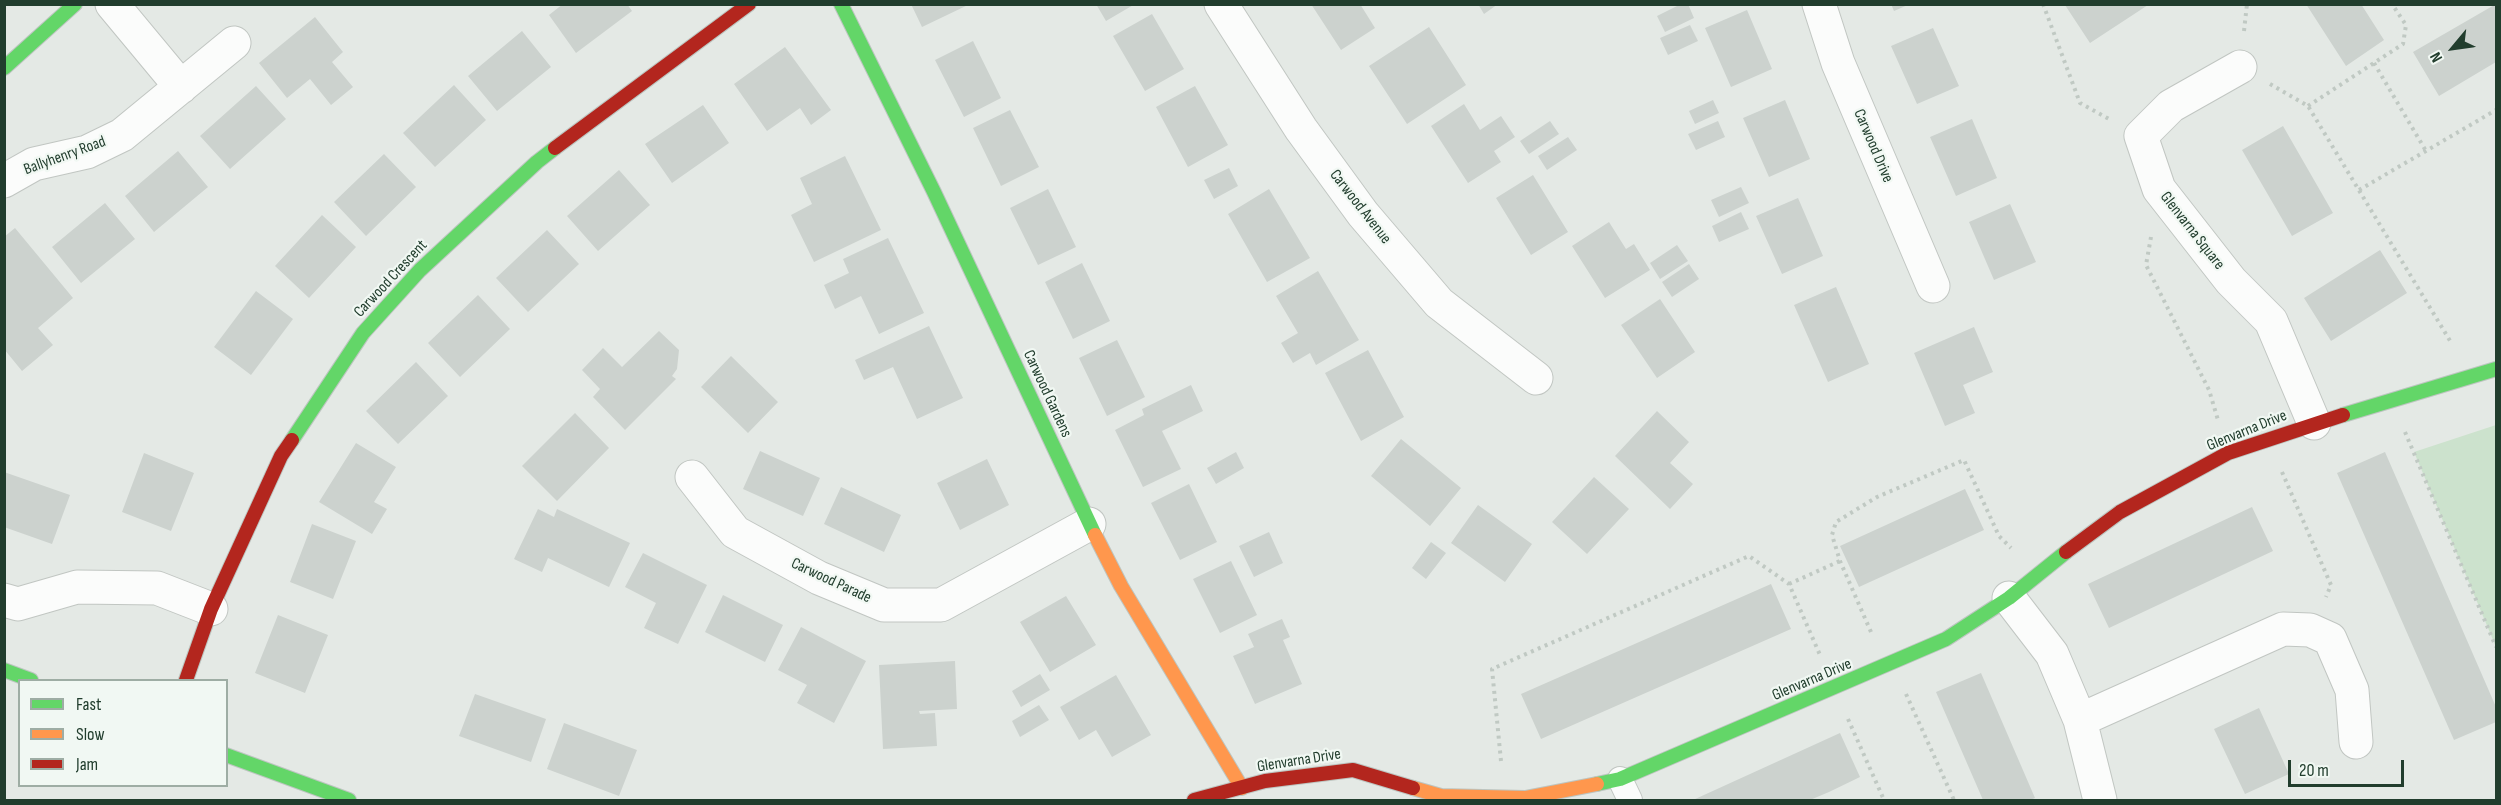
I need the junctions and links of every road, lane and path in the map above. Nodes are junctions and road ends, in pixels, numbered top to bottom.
1 (75, 4) edge
2 (112, 4) edge
3 (749, 4) edge
4 (841, 4) edge
5 (1221, 4) edge
6 (1819, 4) edge
7 (2043, 4) edge
8 (2392, 4) edge
9 (234, 43) dead end
10 (2374, 63) junction
11 (4, 68) edge
12 (2240, 68) joint
13 (181, 87) junction
14 (2308, 106) junction
15 (2496, 110) edge
16 (2141, 136) junction
17 (2426, 151) junction
18 (4, 181) edge
19 (2159, 189) junction
20 (2359, 190) junction
21 (1933, 286) dead end
22 (2496, 369) edge
23 (2473, 377) junction
24 (1536, 378) dead end
25 (2392, 400) junction
26 (2314, 423) junction
27 (2267, 439) junction
28 (2228, 453) junction
29 (692, 477) dead end
30 (1089, 524) junction
31 (1840, 561) junction
32 (2037, 573) junction
33 (1789, 584) junction
34 (2009, 598) junction
35 (4, 600) edge
36 (212, 609) junction
37 (2310, 630) junction
38 (2496, 647) edge
39 (1889, 664) junction
40 (4, 670) edge
41 (26, 679) edge
42 (187, 679) edge
43 (1835, 688) junction
44 (2080, 720) junction
45 (2356, 742) dead end
46 (228, 756) edge
47 (1620, 779) junction
48 (1242, 788) junction
49 (1504, 797) junction
50 (1441, 798) edge
51 (349, 801) edge
52 (1194, 801) edge
53 (1630, 801) edge
54 (1884, 801) edge
55 (1954, 801) edge
56 (2100, 801) edge

1 - 11 street
2 - 13 street
3 - 36 street, Carwood Crescent
4 - 30 street, Carwood Gardens
5 - 24 street, Carwood Avenue
6 - 21 street, Carwood Drive
7 - 16 path
8 - 10 path
9 - 13 street, Ballyhenry Road
10 - 14 path
10 - 17 path
12 - 14 path
12 - 16 street
13 - 18 street, Ballyhenry Road
14 - 20 path
15 - 17 path
16 - 19 street, Glenvarna Square
17 - 20 path
19 - 26 street, Glenvarna Square
19 - 28 path
20 - 23 path
22 - 23 street, Glenvarna Drive
23 - 25 street, Glenvarna Drive
25 - 26 street, Glenvarna Drive
25 - 38 path
26 - 27 street, Glenvarna Drive
27 - 28 street, Glenvarna Drive
27 - 37 path
28 - 32 street, Glenvarna Drive
29 - 30 street, Carwood Parade
30 - 48 street, Carwood Gardens
31 - 32 path
31 - 33 path
31 - 39 path
32 - 34 street, Glenvarna Drive
33 - 43 path
33 - 49 path
34 - 39 street, Glenvarna Drive
34 - 44 street
35 - 36 street
36 - 42 street, Carwood Crescent
37 - 44 street
37 - 45 street
39 - 43 street, Glenvarna Drive
39 - 55 path
40 - 41 street
43 - 47 street, Glenvarna Drive
43 - 54 path
44 - 56 street
46 - 51 street
47 - 49 street, Glenvarna Drive
47 - 53 lane
48 - 50 street, Glenvarna Drive
48 - 52 street, Glenvarna Drive
49 - 50 street, Glenvarna Drive

